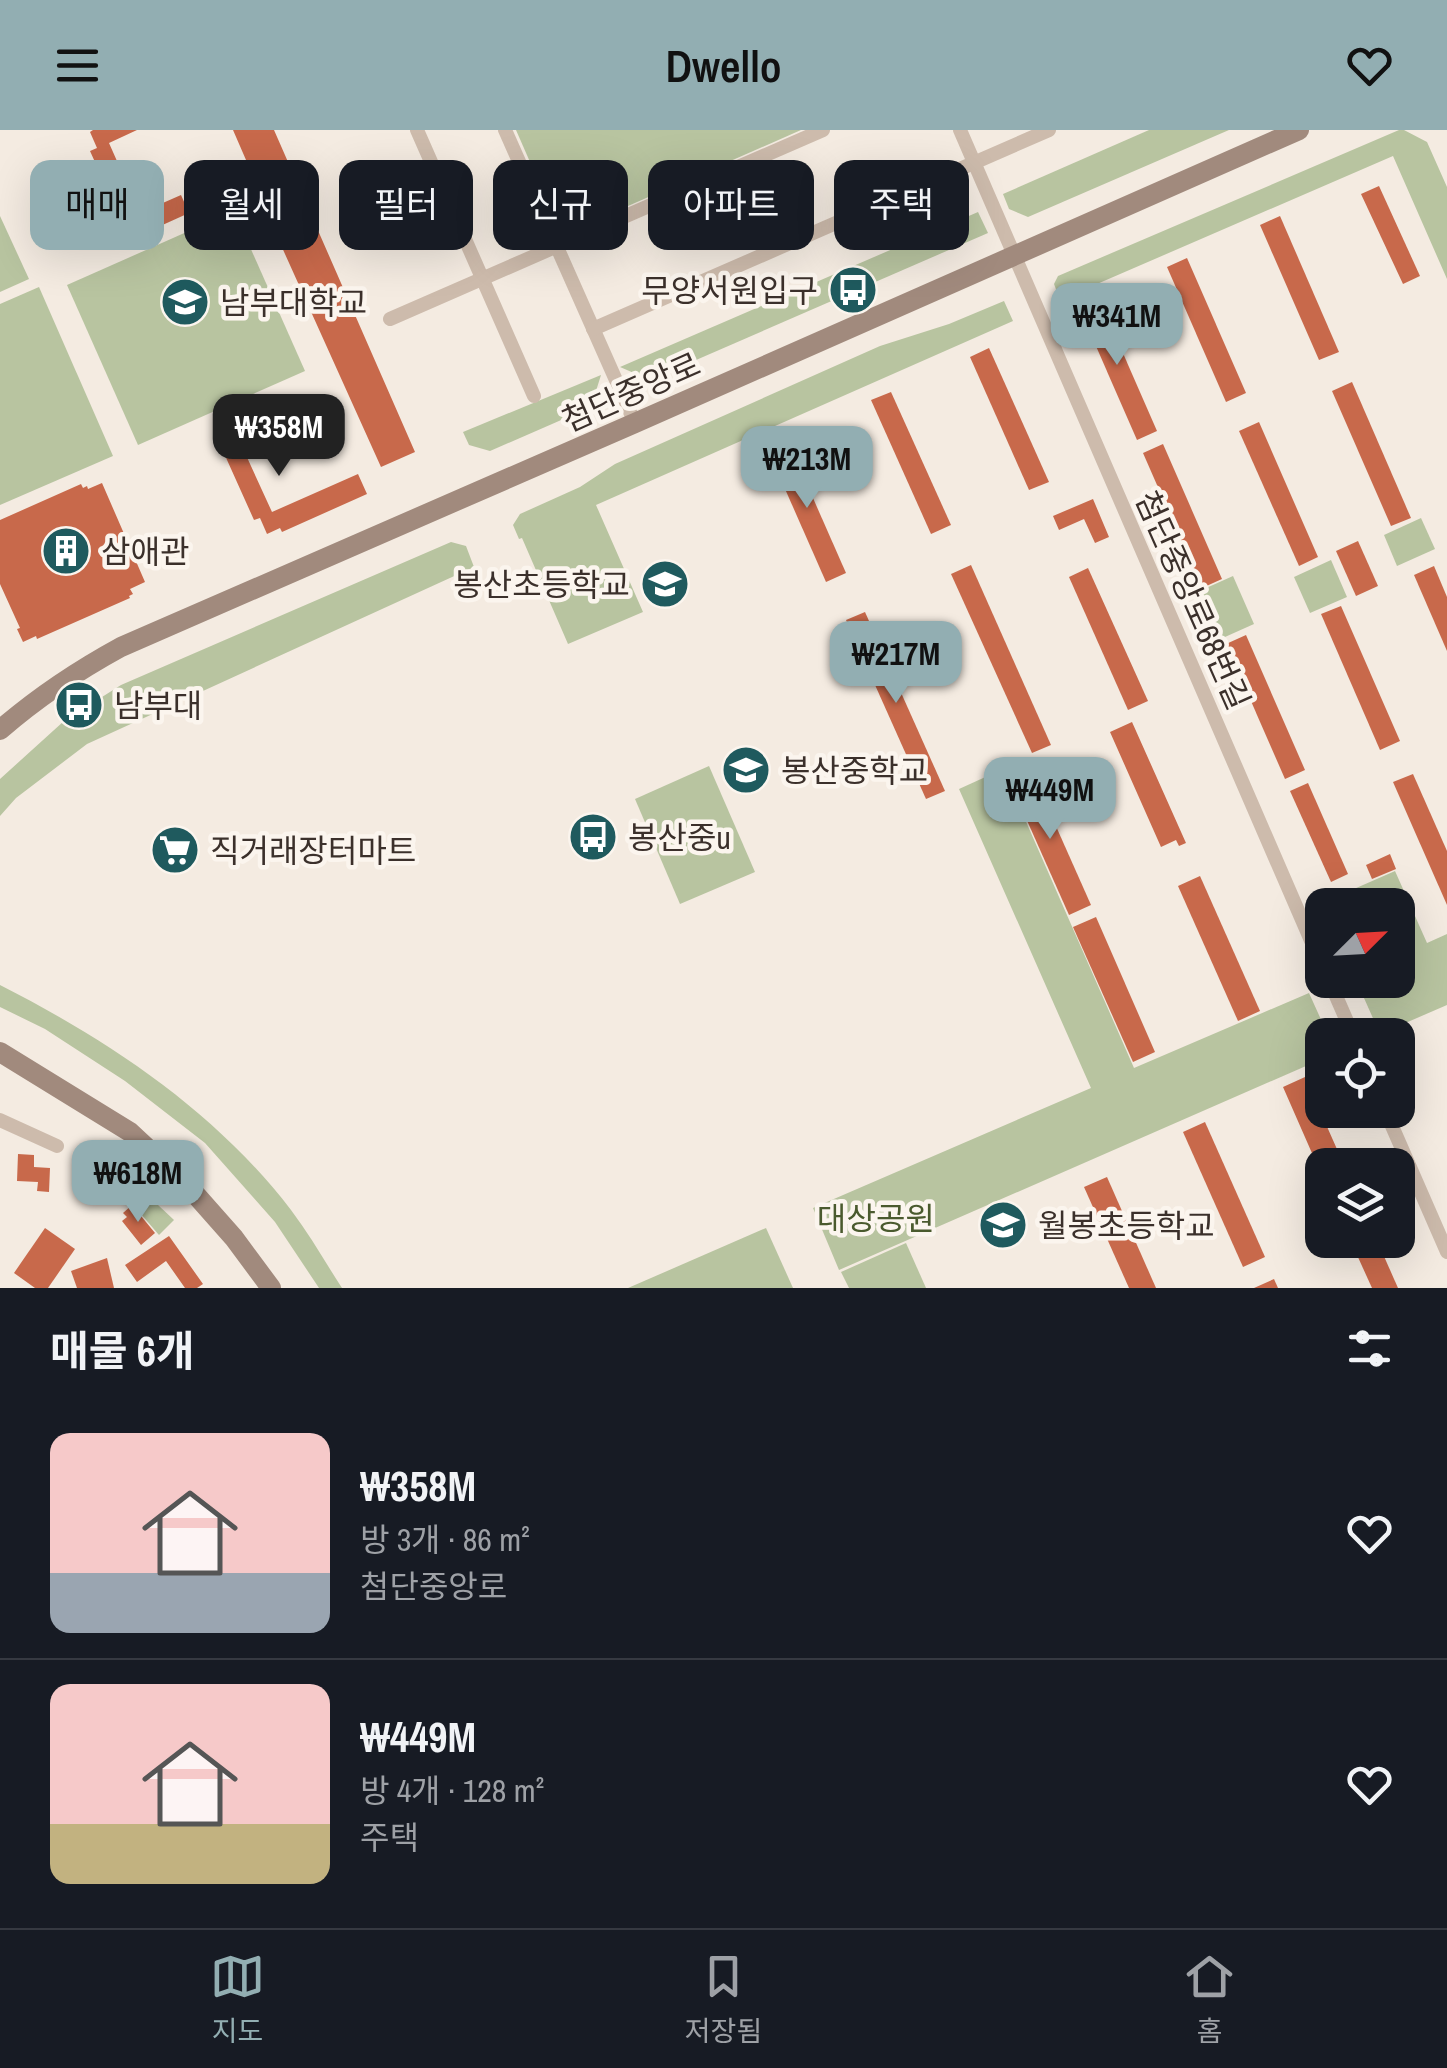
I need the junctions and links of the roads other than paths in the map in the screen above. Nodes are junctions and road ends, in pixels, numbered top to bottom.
1 (417, 130) edge
2 (505, 130) edge
3 (823, 130) edge
4 (960, 130) edge
5 (1049, 130) edge
6 (1299, 130) edge
7 (518, 160) edge
8 (974, 163) junction
9 (628, 215) edge
10 (547, 250) edge
11 (558, 250) edge
12 (1014, 256) junction
13 (482, 278) junction
14 (390, 319) dead end
15 (593, 329) junction
16 (534, 396) dead end
17 (635, 424) junction
18 (0, 730) edge
19 (1305, 927) edge
20 (0, 1052) edge
21 (0, 1120) edge
22 (1393, 1128) edge
23 (56, 1146) dead end
24 (1447, 1252) edge
25 (271, 1288) edge

1 - 13 street
2 - 7 street
3 - 9 street
4 - 8 street, 첨단중앙로68번길
5 - 8 street
6 - 12 street, 첨단중앙로
8 - 12 street, 첨단중앙로68번길
8 - 15 street
10 - 13 street
11 - 15 street
12 - 17 street, 첨단중앙로
12 - 19 street, 첨단중앙로68번길
13 - 14 street
13 - 16 street
15 - 17 street
17 - 18 street, 첨단중앙로
20 - 25 street
21 - 23 street
22 - 24 street

